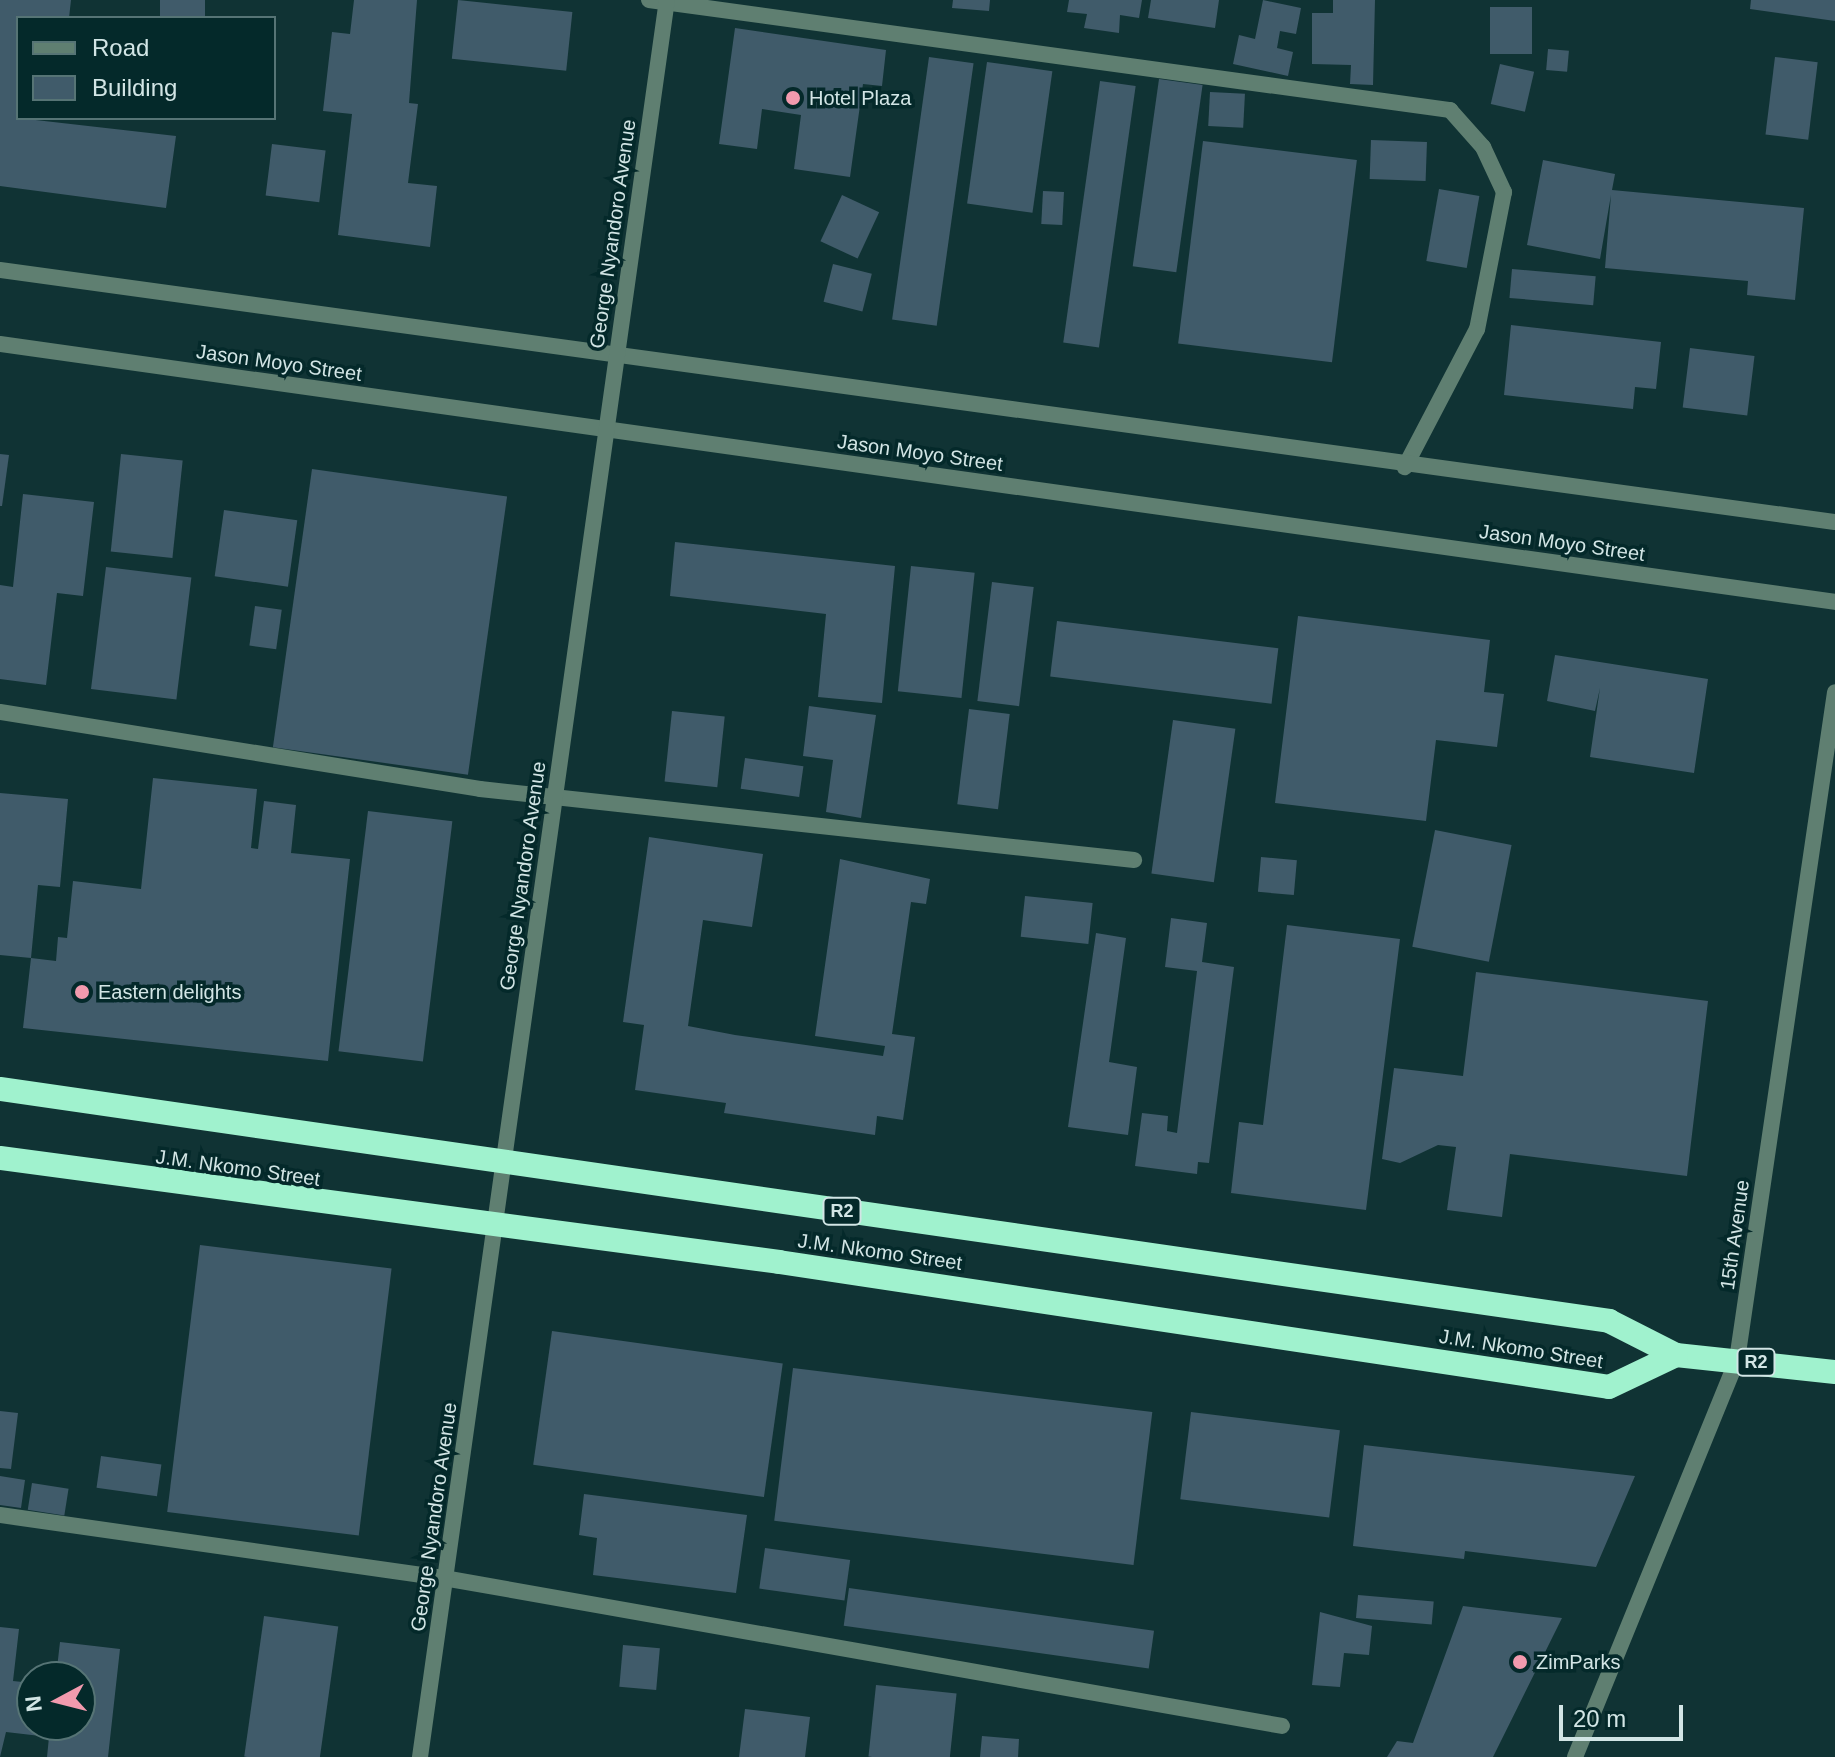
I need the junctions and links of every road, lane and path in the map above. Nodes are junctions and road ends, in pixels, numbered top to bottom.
1 (661, 1) edge
2 (0, 270) edge
3 (0, 344) edge
4 (616, 357) junction
5 (606, 429) junction
6 (1405, 467) junction
7 (1835, 522) edge
8 (1835, 602) edge
9 (1835, 692) edge
10 (0, 712) edge
11 (555, 798) junction
12 (1134, 860) dead end
13 (0, 1089) edge
14 (0, 1158) edge
15 (504, 1162) junction
16 (494, 1228) junction
17 (1676, 1355) junction
18 (1737, 1360) junction
19 (1835, 1372) edge
20 (0, 1515) edge
21 (445, 1578) junction
22 (1282, 1726) dead end
23 (420, 1757) edge
24 (1575, 1757) edge

1 - 4 street, George Nyandoro Avenue
1 - 6 street
2 - 4 street
3 - 5 street, Jason Moyo Street
4 - 5 street, George Nyandoro Avenue
4 - 6 street
5 - 8 street, Jason Moyo Street
5 - 11 street, George Nyandoro Avenue
6 - 7 street
9 - 18 street, 15th Avenue
10 - 11 street
11 - 12 street
11 - 15 street, George Nyandoro Avenue
13 - 15 highway, J.M. Nkomo Street / R2
14 - 16 highway, J.M. Nkomo Street
15 - 16 street, George Nyandoro Avenue
15 - 17 highway, J.M. Nkomo Street / R2
16 - 17 highway, J.M. Nkomo Street
16 - 21 street, George Nyandoro Avenue
17 - 18 highway, R2
18 - 19 highway, R2
18 - 24 street, 15th Avenue
20 - 21 street
21 - 22 street
21 - 23 street, George Nyandoro Avenue

